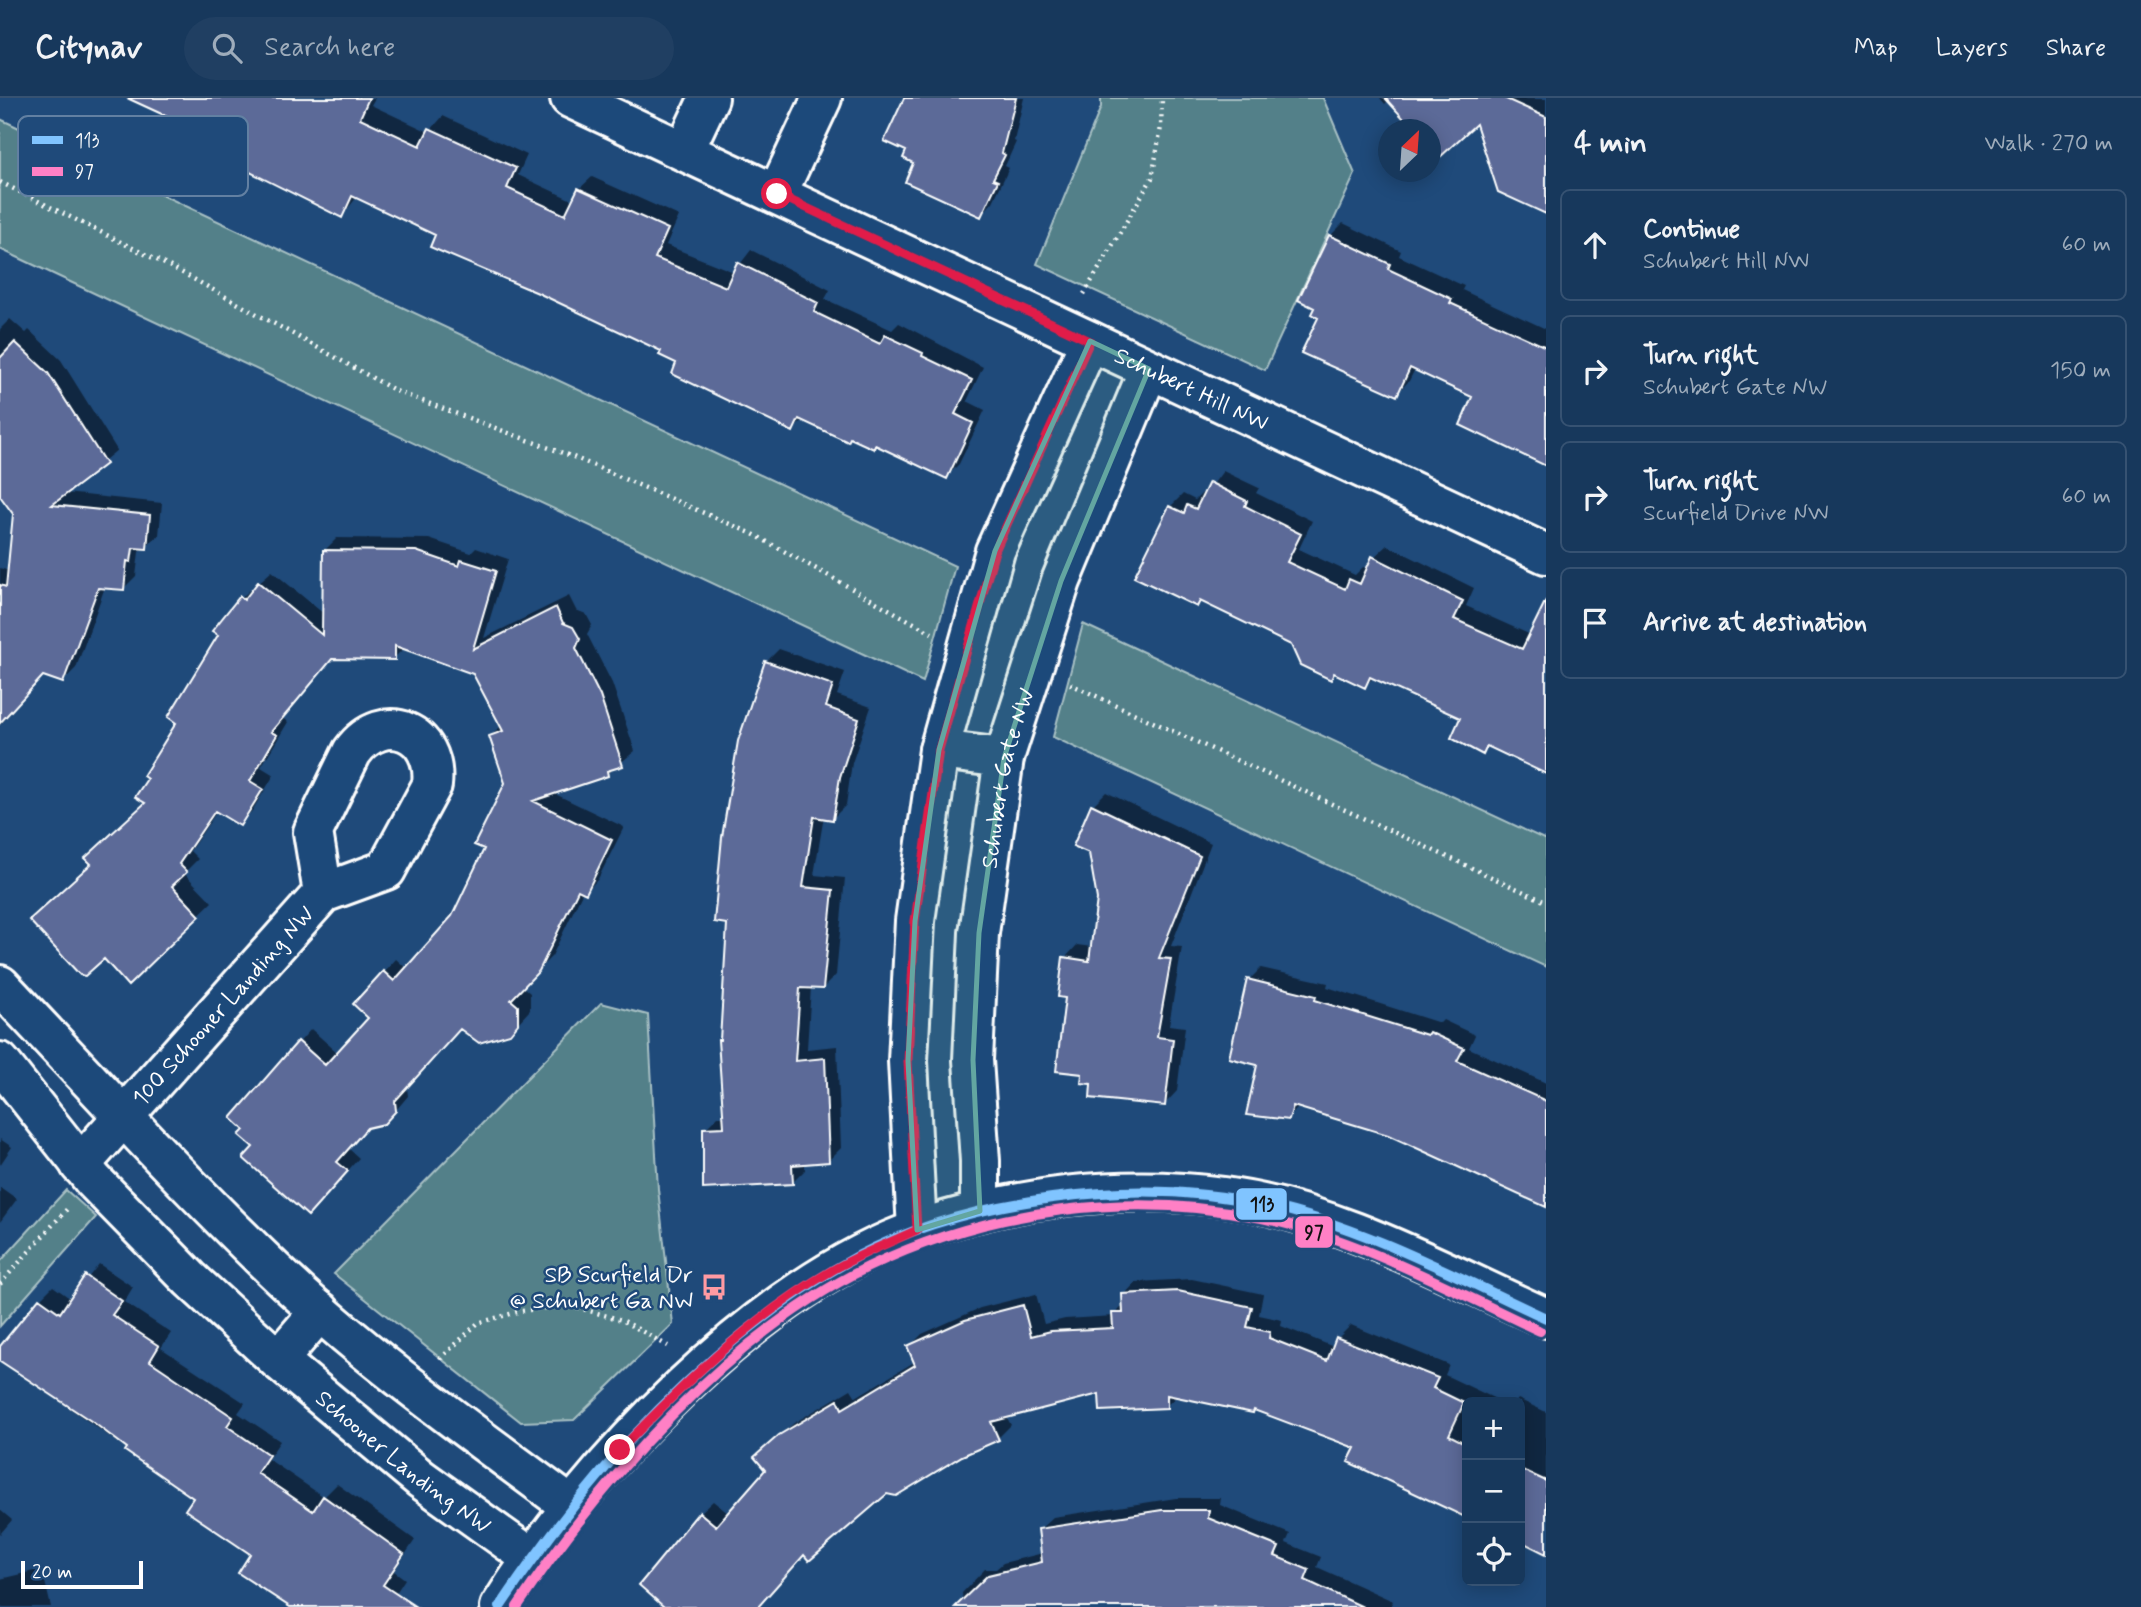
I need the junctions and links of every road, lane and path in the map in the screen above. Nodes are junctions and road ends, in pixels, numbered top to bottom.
1 (570, 98) edge
2 (709, 98) edge
3 (822, 98) edge
4 (1162, 98) edge
5 (684, 152) junction
6 (0, 182) edge
7 (18, 191) edge
8 (777, 194) junction
9 (28, 196) edge
10 (1078, 335) junction
11 (1149, 369) junction
12 (1546, 554) edge
13 (939, 636) dead end
14 (1066, 682) dead end
15 (939, 750) junction
16 (1004, 758) junction
17 (323, 893) dead end
18 (1546, 902) edge
19 (0, 985) edge
20 (0, 1062) edge
21 (122, 1117) junction
22 (86, 1172) junction
23 (980, 1212) junction
24 (917, 1230) junction
25 (0, 1284) edge
26 (320, 1311) junction
27 (1546, 1318) edge
28 (278, 1360) junction
29 (700, 1371) junction
30 (413, 1388) junction
31 (572, 1507) junction
32 (533, 1559) junction
33 (500, 1607) edge

1 - 5 street, Schubert Hill NW
2 - 5 street
3 - 8 street
4 - 10 path
5 - 8 street, Schubert Hill NW
6 - 7 path
8 - 10 street, Schubert Hill NW
9 - 13 path
10 - 11 street, Schubert Hill NW
10 - 15 street
11 - 12 street, Schubert Hill NW
11 - 16 street, Schubert Gate NW
14 - 18 path
15 - 16 street
15 - 24 street
16 - 23 street, Schubert Gate NW
17 - 21 street, 100 Schooner Landing NW
19 - 21 street
20 - 22 street, Schooner Landing NW
21 - 22 street
21 - 26 street
22 - 25 path
22 - 28 street, Schooner Landing NW
23 - 24 street
23 - 27 street
24 - 29 street
26 - 28 street
26 - 30 street
28 - 32 street, Schooner Landing NW
29 - 30 path
29 - 31 street
30 - 31 street
31 - 32 street
32 - 33 street

